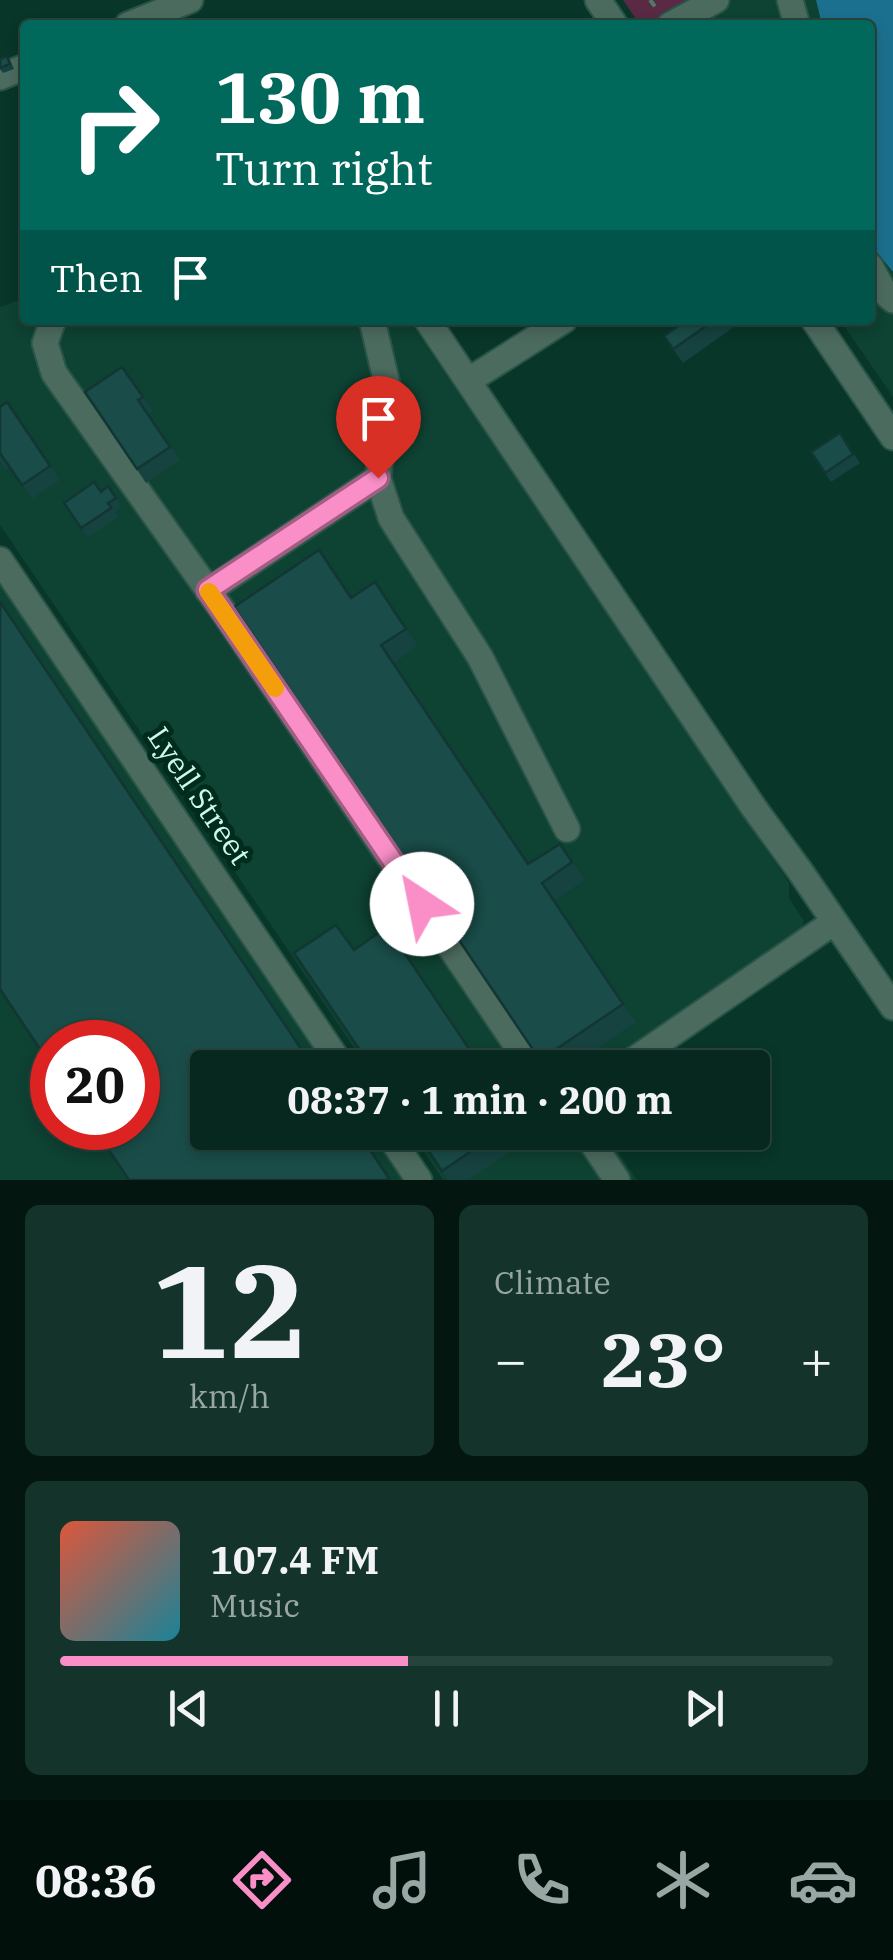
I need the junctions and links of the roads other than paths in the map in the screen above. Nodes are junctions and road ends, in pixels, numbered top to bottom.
1 (190, 0) edge
2 (716, 0) edge
3 (140, 20) edge
4 (679, 20) edge
5 (875, 275) edge
6 (893, 300) edge
7 (51, 325) edge
8 (373, 325) edge
9 (429, 325) edge
10 (556, 325) edge
11 (817, 325) edge
12 (468, 381) junction
13 (893, 437) edge
14 (378, 478) junction
15 (0, 560) edge
16 (208, 590) junction
17 (567, 829) dead end
18 (834, 922) junction
19 (893, 1007) edge
20 (331, 1050) edge
21 (520, 1050) edge
22 (648, 1050) edge
23 (399, 1150) edge
24 (597, 1150) edge
25 (420, 1180) edge
26 (617, 1180) edge

1 - 3 street
2 - 4 street
5 - 6 street
7 - 16 street
8 - 14 street
9 - 12 street
10 - 12 street
11 - 13 street
12 - 18 street
14 - 16 street
14 - 17 street
15 - 20 street, Lyell Street
16 - 21 street
18 - 19 street
18 - 22 street
23 - 25 street
24 - 26 street

